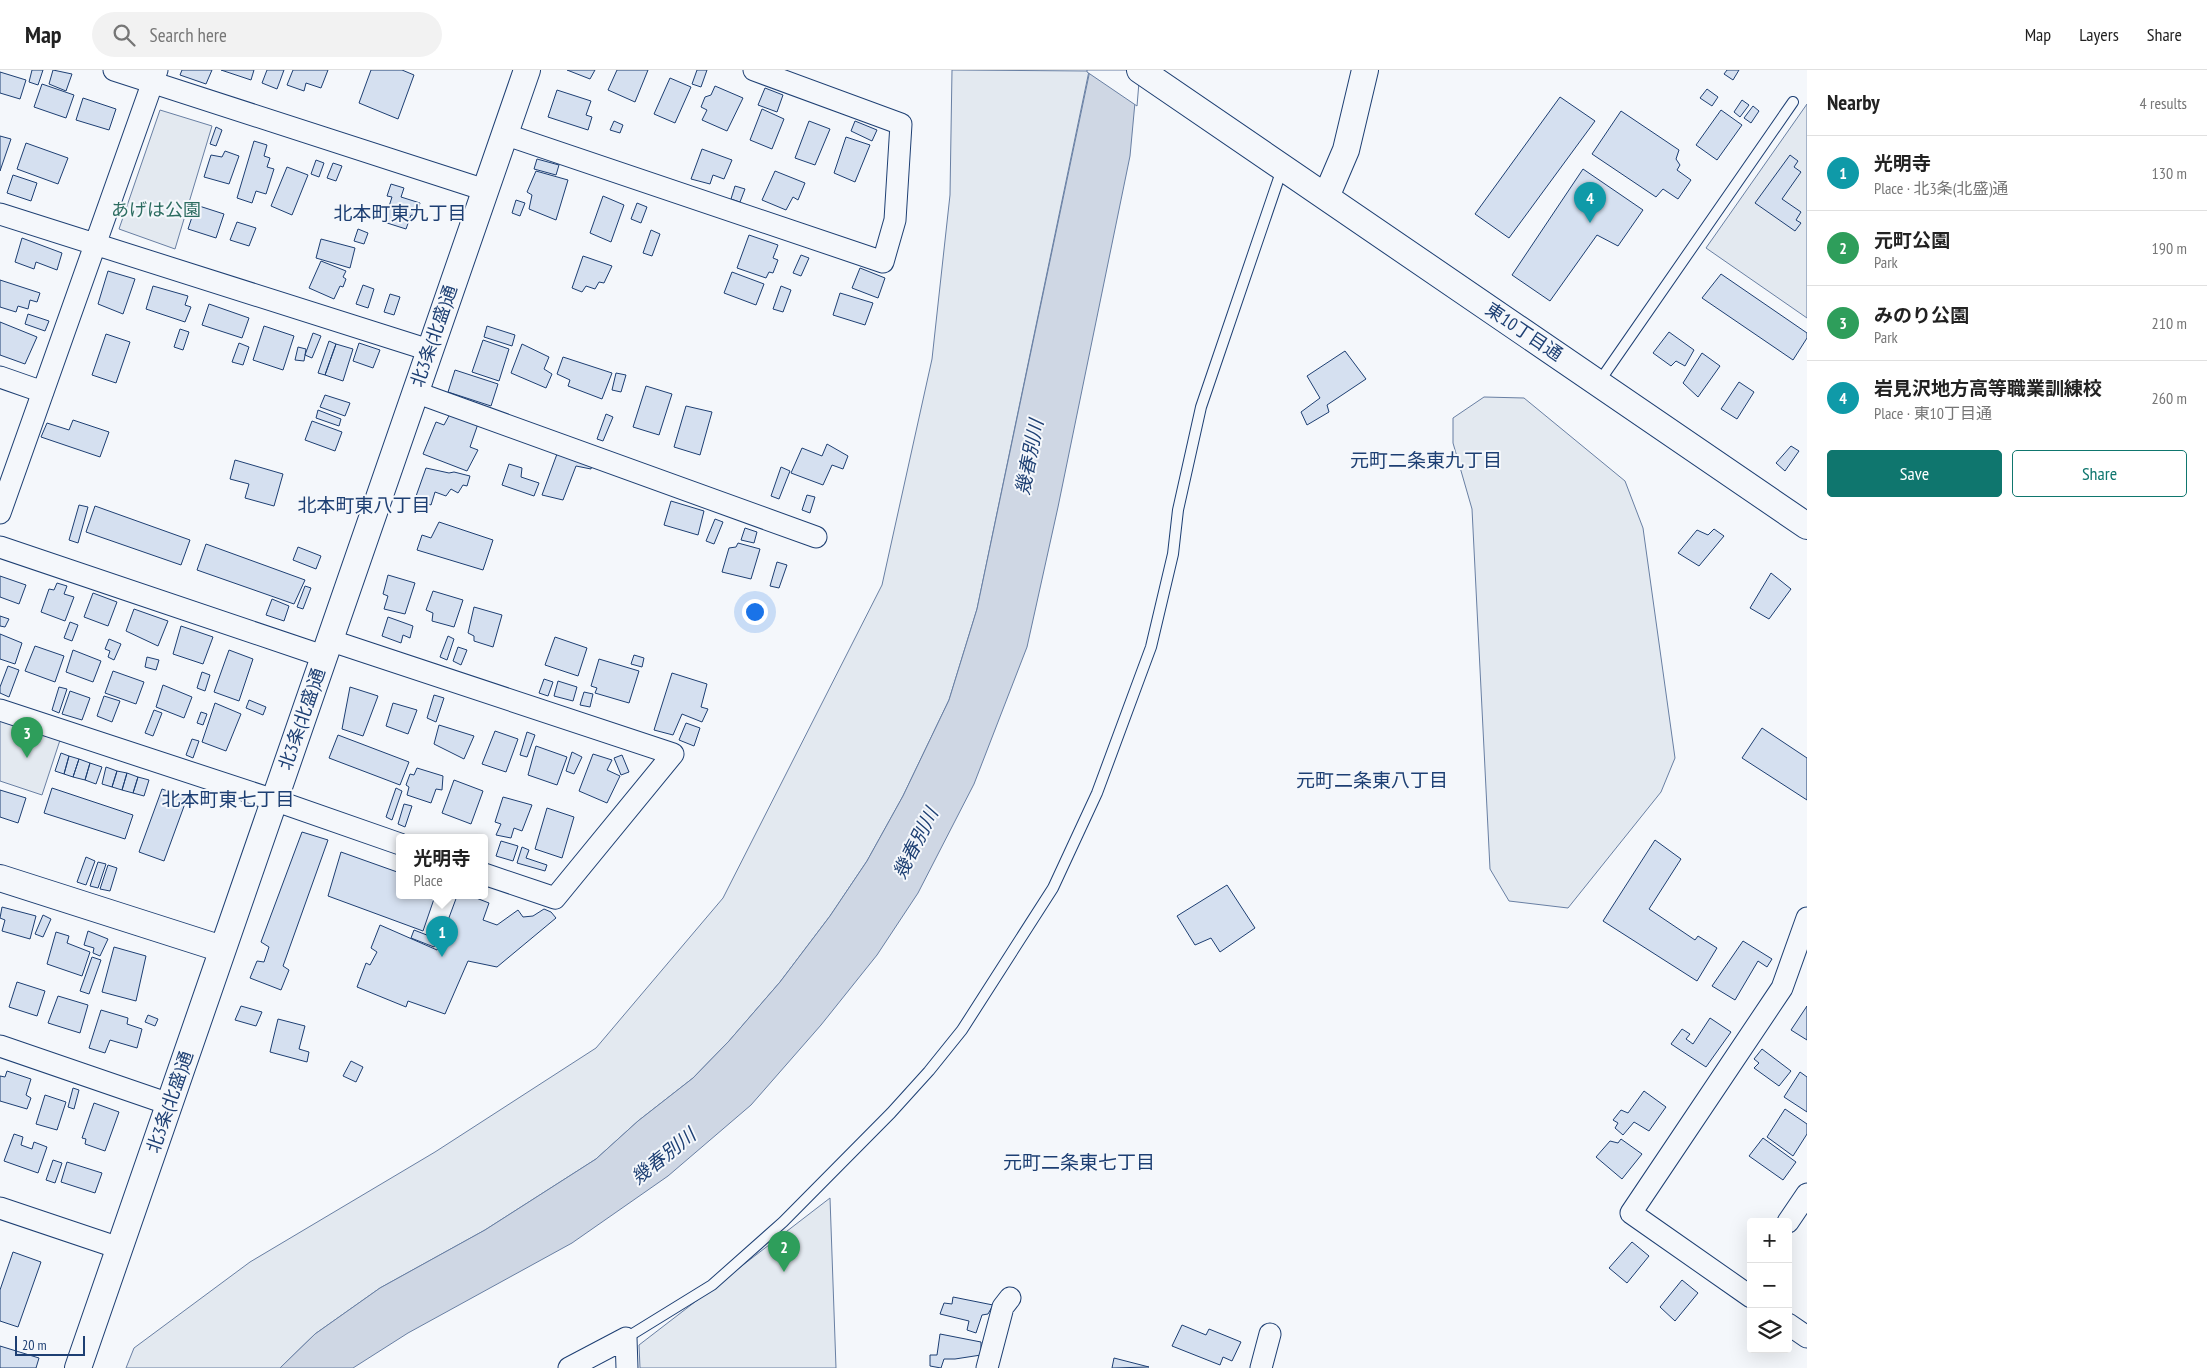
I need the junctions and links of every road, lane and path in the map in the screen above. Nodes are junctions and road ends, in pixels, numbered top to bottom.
1 (114, 70) edge
2 (527, 70) edge
3 (754, 70) edge
4 (1140, 70) edge
5 (1365, 70) edge
6 (155, 76) edge
7 (1793, 102) dead end
8 (504, 134) junction
9 (1282, 168) junction
10 (485, 190) junction
11 (1326, 197) junction
12 (0, 214) edge
13 (95, 245) junction
14 (429, 350) junction
15 (0, 377) edge
16 (1598, 383) junction
17 (43, 392) junction
18 (415, 392) junction
19 (0, 514) edge
20 (1807, 526) edge
21 (816, 537) dead end
22 (0, 548) edge
23 (326, 648) junction
24 (0, 710) edge
25 (274, 800) junction
26 (396, 843) edge
27 (488, 875) edge
28 (0, 878) edge
29 (1807, 918) edge
30 (222, 949) junction
31 (0, 1046) edge
32 (169, 1104) junction
33 (1807, 1194) edge
34 (0, 1208) edge
35 (1791, 1218) edge
36 (119, 1248) junction
37 (1747, 1287) edge
38 (1010, 1298) dead end
39 (1792, 1327) edge
40 (1270, 1334) dead end
41 (1807, 1337) edge
42 (626, 1338) junction
43 (78, 1368) edge
44 (569, 1368) edge
45 (627, 1368) edge
46 (988, 1368) edge
47 (1261, 1368) edge

1 - 6 street
2 - 8 street, 北3条(北盛)通
3 - 8 street
4 - 9 street, 東10丁目通
5 - 11 street
6 - 10 street
6 - 13 street
7 - 16 lane
8 - 10 street, 北3条(北盛)通
9 - 11 street, 東10丁目通
9 - 42 lane
10 - 14 street, 北3条(北盛)通
11 - 16 street, 東10丁目通
12 - 13 street
13 - 14 street
13 - 17 street
14 - 18 street, 北3条(北盛)通
15 - 17 street
16 - 20 street, 東10丁目通
17 - 19 street
18 - 21 street
18 - 23 street, 北3条(北盛)通
22 - 23 street
23 - 25 street, 北3条(北盛)通
23 - 27 street
24 - 25 street
25 - 26 street
25 - 30 street, 北3条(北盛)通
28 - 30 street
29 - 37 street
30 - 32 street, 北3条(北盛)通
31 - 32 street
32 - 36 street, 北3条(北盛)通
33 - 35 street
34 - 36 street
36 - 43 street, 北3条(北盛)通
38 - 46 street
39 - 41 street
40 - 47 street
42 - 44 street
42 - 45 street

